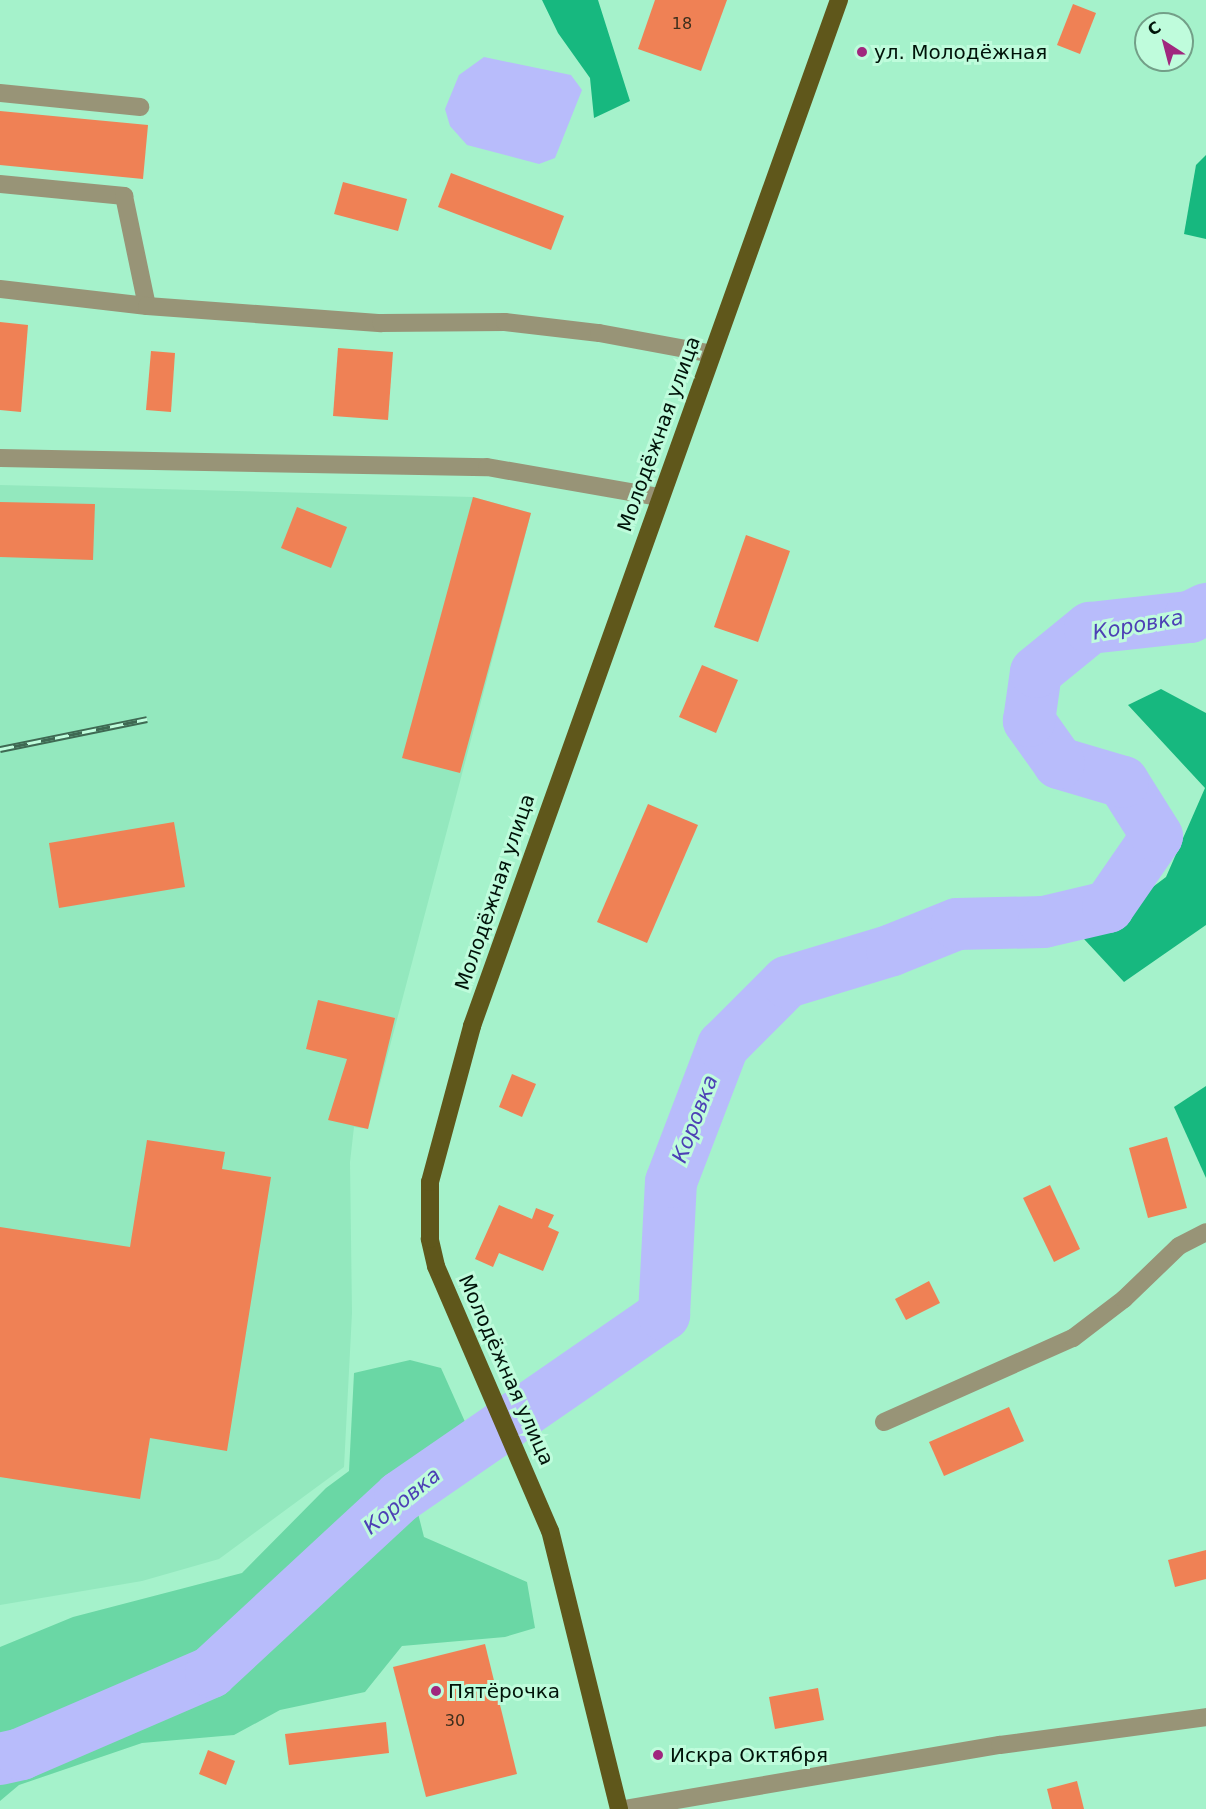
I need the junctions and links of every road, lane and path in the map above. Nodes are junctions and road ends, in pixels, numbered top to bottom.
1 (839, 0) edge
2 (0, 93) edge
3 (140, 107) dead end
4 (0, 184) edge
5 (0, 289) edge
6 (147, 306) junction
7 (712, 354) junction
8 (0, 458) edge
9 (660, 497) junction
10 (1206, 1232) edge
11 (884, 1422) dead end
12 (1206, 1717) edge
13 (619, 1809) edge
14 (624, 1809) edge

1 - 7 main road, Молодёжная улица
2 - 3 street
4 - 6 street
5 - 6 street
6 - 7 street
7 - 9 main road, Молодёжная улица
8 - 9 street
9 - 13 main road, Молодёжная улица
10 - 11 street
12 - 14 street

